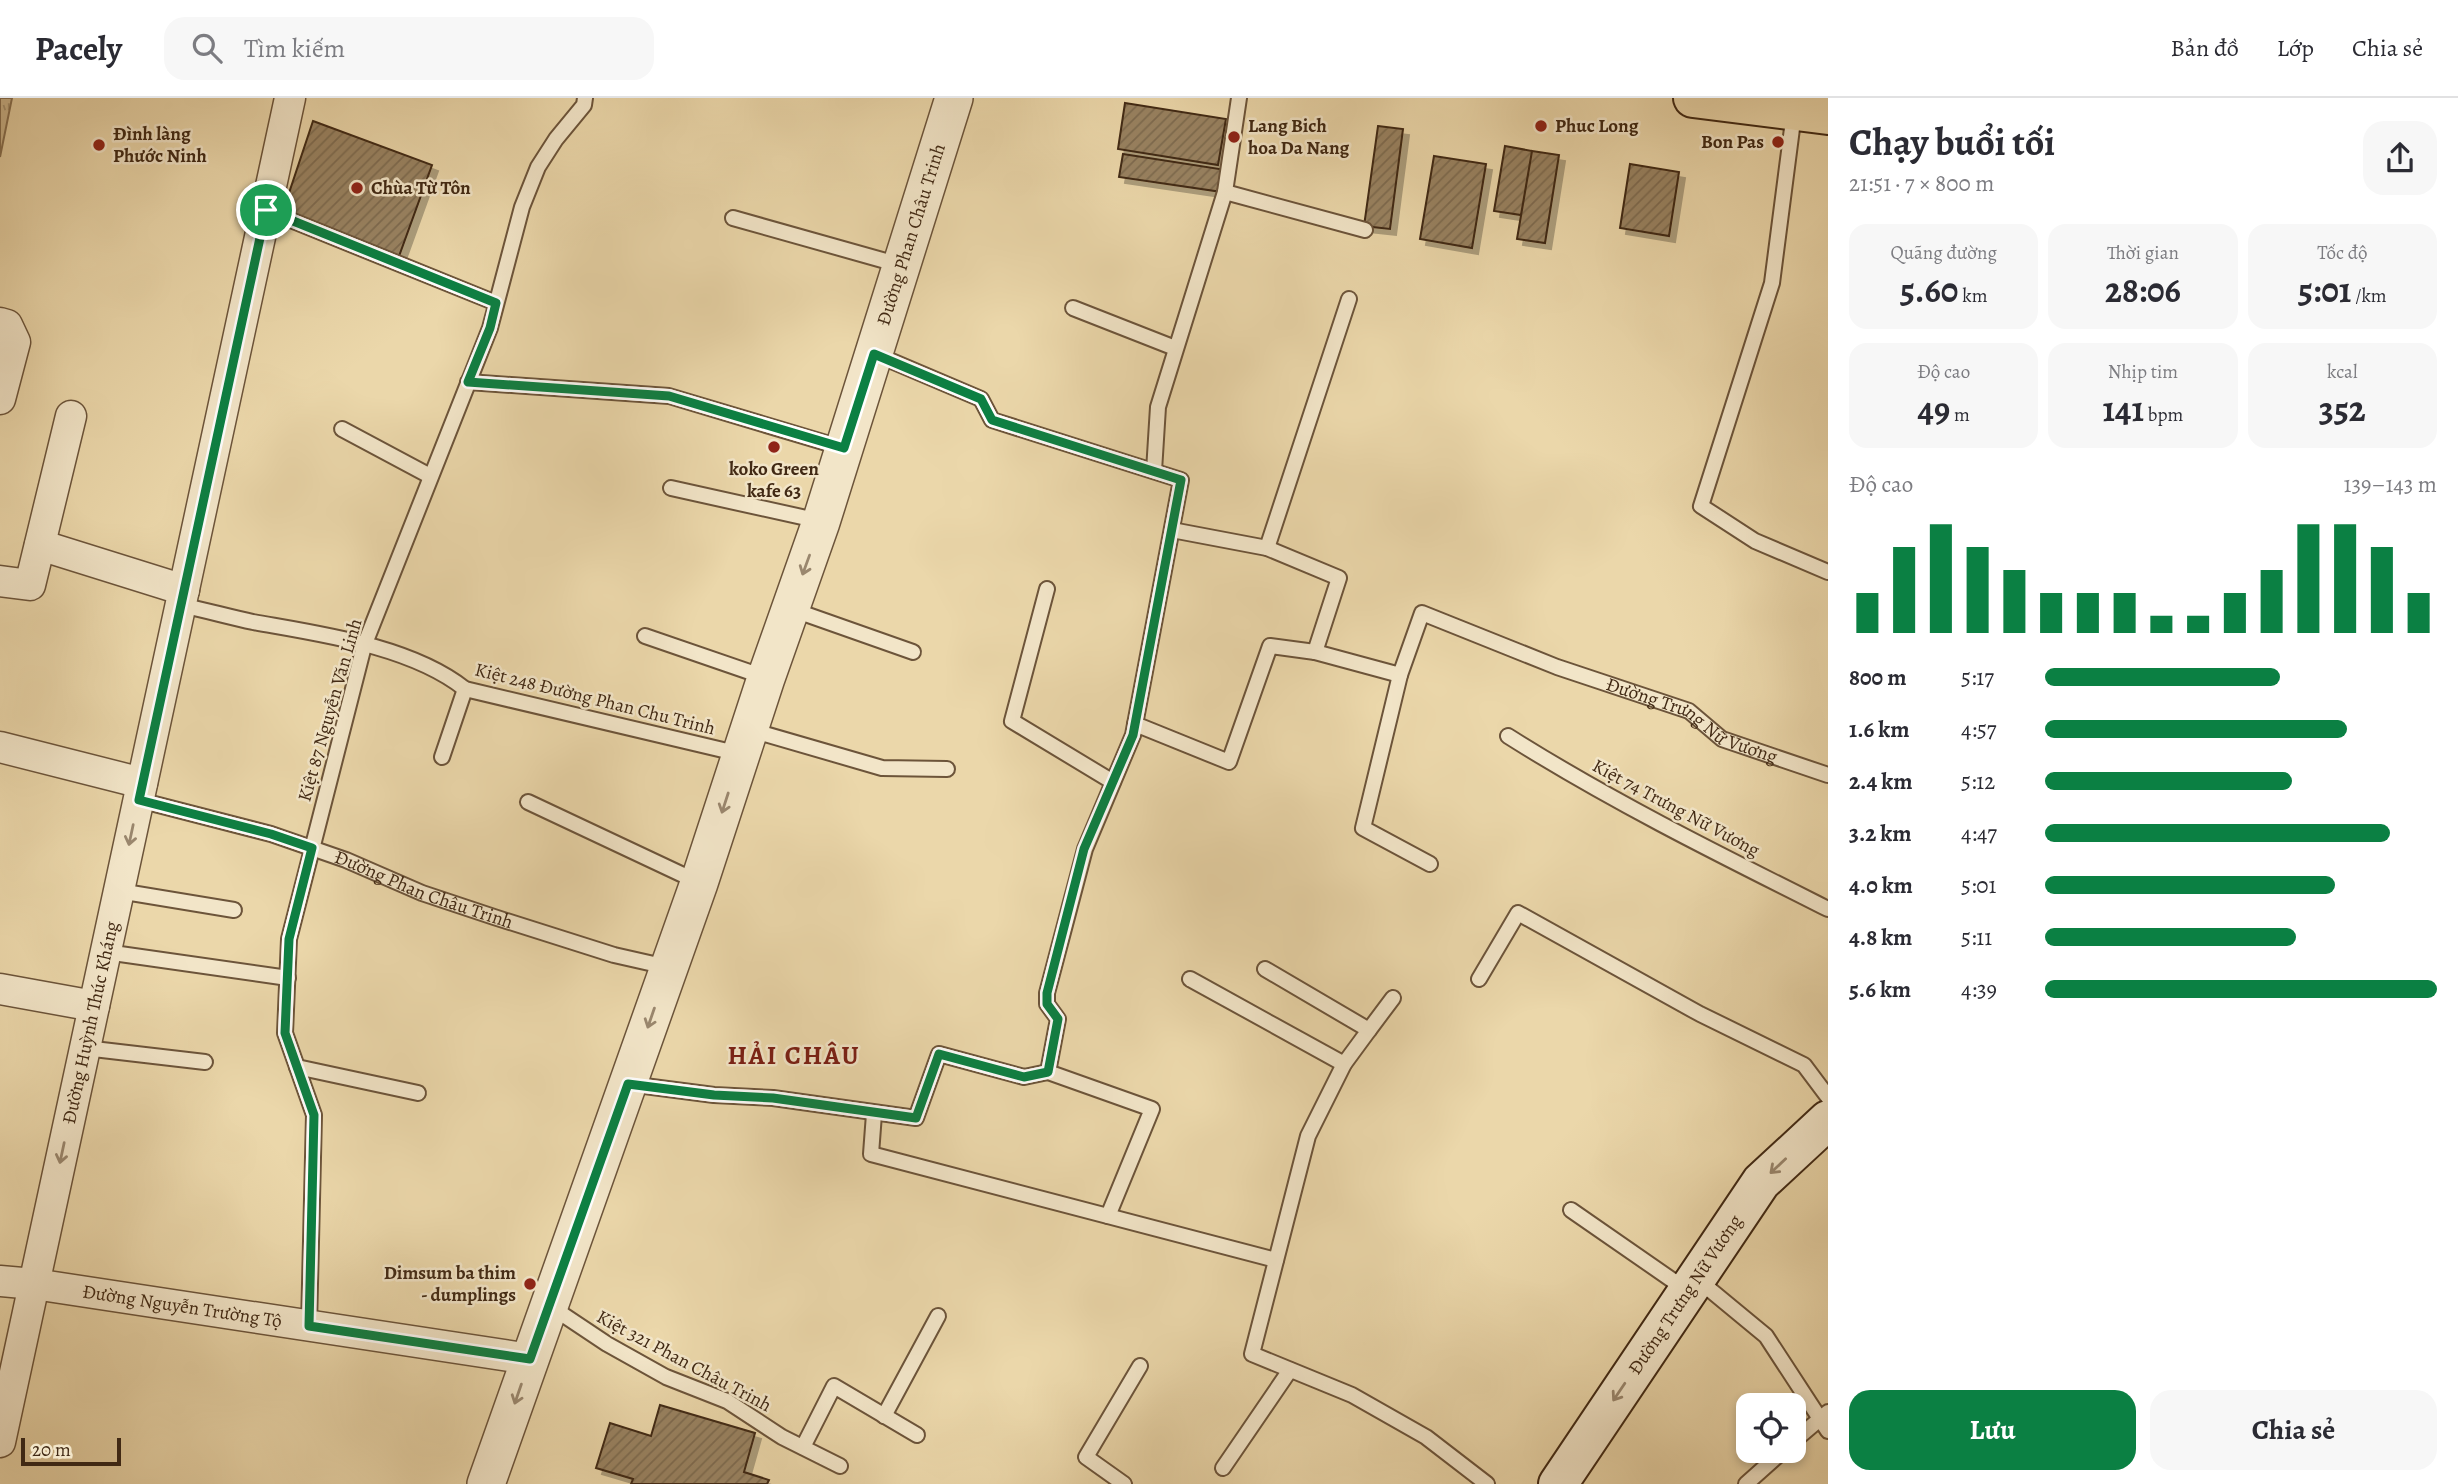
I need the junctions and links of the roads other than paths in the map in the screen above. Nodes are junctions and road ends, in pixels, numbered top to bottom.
1 (290, 98) edge
2 (585, 98) edge
3 (954, 98) edge
4 (1239, 98) edge
5 (1692, 98) edge
6 (1811, 113) edge
7 (1225, 192) junction
8 (266, 210) junction
9 (733, 218) dead end
10 (1366, 230) dead end
11 (902, 265) junction
12 (1349, 299) dead end
13 (496, 303) junction
14 (1073, 308) dead end
15 (0, 323) edge
16 (1175, 348) junction
17 (874, 354) junction
18 (468, 382) junction
19 (0, 399) edge
20 (71, 416) dead end
21 (342, 429) dead end
22 (844, 448) junction
23 (1154, 471) junction
24 (430, 476) junction
25 (671, 488) dead end
26 (821, 522) junction
27 (1171, 530) junction
28 (40, 545) junction
29 (1266, 548) junction
30 (1828, 572) edge
31 (0, 581) edge
32 (1047, 589) dead end
33 (182, 597) junction
34 (790, 609) junction
35 (645, 636) dead end
36 (364, 646) junction
37 (913, 652) dead end
38 (1315, 652) junction
39 (1400, 675) junction
40 (766, 678) junction
41 (465, 689) junction
42 (1135, 724) junction
43 (1508, 736) dead end
44 (745, 742) junction
45 (0, 747) edge
46 (442, 757) dead end
47 (947, 769) dead end
48 (1828, 775) edge
49 (1113, 782) junction
50 (140, 791) junction
51 (528, 802) dead end
52 (312, 848) junction
53 (1430, 864) dead end
54 (699, 883) junction
55 (119, 891) junction
56 (1828, 909) edge
57 (234, 910) dead end
58 (106, 952) junction
59 (669, 967) junction
60 (1265, 970) dead end
61 (288, 978) junction
62 (1190, 979) dead end
63 (1479, 979) dead end
64 (0, 989) edge
65 (1393, 998) dead end
66 (94, 1006) junction
67 (1369, 1030) junction
68 (85, 1048) junction
69 (205, 1062) dead end
70 (1344, 1064) junction
71 (297, 1067) junction
72 (1048, 1072) junction
73 (628, 1084) junction
74 (418, 1093) dead end
75 (1828, 1097) edge
76 (874, 1114) junction
77 (1828, 1120) edge
78 (1571, 1210) dead end
79 (1108, 1216) junction
80 (1276, 1260) junction
81 (0, 1281) edge
82 (34, 1284) junction
83 (1691, 1284) junction
84 (549, 1305) junction
85 (938, 1316) dead end
86 (309, 1326) junction
87 (530, 1359) junction
88 (1140, 1366) dead end
89 (1290, 1370) junction
90 (1824, 1415) edge
91 (884, 1416) junction
92 (1806, 1431) edge
93 (1828, 1431) edge
94 (917, 1435) dead end
95 (0, 1442) edge
96 (803, 1447) junction
97 (1770, 1463) edge
98 (841, 1466) dead end
99 (1223, 1468) dead end
100 (486, 1484) edge
101 (1124, 1484) edge
102 (1487, 1484) edge
103 (1558, 1484) edge
104 (1746, 1484) edge

1 - 8 street, Đường Huỳnh Thúc Kháng
2 - 13 lane, Kiệt 87 Nguyễn Văn Linh
3 - 11 street, Đường Phan Châu Trinh
4 - 7 lane
5 - 6 main road
6 - 30 lane
7 - 10 lane
7 - 16 lane
8 - 13 lane
8 - 33 street, Đường Huỳnh Thúc Kháng
9 - 11 lane
11 - 17 street, Đường Phan Châu Trinh
12 - 29 lane
13 - 18 lane, Kiệt 87 Nguyễn Văn Linh
14 - 16 lane
15 - 19 street
16 - 23 lane
17 - 22 street, Đường Phan Châu Trinh
17 - 23 lane
18 - 22 lane
18 - 24 lane, Kiệt 87 Nguyễn Văn Linh
20 - 28 street
21 - 24 lane
22 - 26 street, Đường Phan Châu Trinh
23 - 27 lane
24 - 36 lane, Kiệt 87 Nguyễn Văn Linh
25 - 26 lane
26 -> 34 street, Đường Phan Châu Trinh
27 - 29 lane
27 - 42 lane
28 - 31 street
28 - 33 street
29 - 38 lane
32 - 49 lane
33 - 36 lane
33 - 50 street, Đường Huỳnh Thúc Kháng
34 - 37 lane
34 - 40 street, Đường Phan Châu Trinh
35 - 40 lane
36 - 41 lane, Kiệt 248 Đường Phan Chu Trinh
36 - 52 lane, Kiệt 87 Nguyễn Văn Linh
38 - 39 lane
38 - 42 lane
39 - 48 lane, Đường Trưng Nữ Vương
39 - 53 lane
40 - 44 street, Đường Phan Châu Trinh
41 - 44 lane, Kiệt 248 Đường Phan Chu Trinh
41 - 46 lane
42 - 49 lane
43 - 56 lane, Kiệt 74 Trưng Nữ Vương
44 - 47 lane
44 -> 54 street, Đường Phan Châu Trinh
45 - 50 street
49 - 72 lane
50 - 52 lane, Đường Phan Châu Trinh
50 -> 55 street, Đường Huỳnh Thúc Kháng
51 - 54 lane
52 - 59 lane, Đường Phan Châu Trinh
52 - 61 lane, Kiệt 87 Nguyễn Văn Linh
54 - 59 street, Đường Phan Châu Trinh
55 - 57 lane
55 - 58 street, Đường Huỳnh Thúc Kháng
58 - 61 lane
58 - 66 street, Đường Huỳnh Thúc Kháng
59 -> 73 street, Đường Phan Châu Trinh
60 - 67 lane
61 - 71 lane, Kiệt 87 Nguyễn Văn Linh
62 - 70 lane
63 - 75 lane
64 - 66 street
65 - 67 lane
66 - 68 street, Đường Huỳnh Thúc Kháng
67 - 70 lane
68 - 69 lane
68 -> 82 street, Đường Huỳnh Thúc Kháng
70 - 80 lane
71 - 74 lane
71 - 86 lane, Kiệt 87 Nguyễn Văn Linh
72 - 76 lane
72 - 79 lane
73 - 76 lane
73 - 84 street, Đường Phan Châu Trinh
76 - 79 lane
77 -> 83 main road, Đường Trưng Nữ Vương
78 - 83 lane
79 - 80 lane
80 - 89 lane
81 - 82 street, Đường Nguyễn Trường Tộ
82 - 86 street, Đường Nguyễn Trường Tộ
82 - 95 street, Đường Huỳnh Thúc Kháng
83 - 90 lane
83 -> 103 main road, Đường Trưng Nữ Vương
84 - 87 street, Đường Phan Châu Trinh
84 - 96 lane, Kiệt 321 Phan Châu Trinh
85 - 91 lane
86 - 87 street, Đường Nguyễn Trường Tộ
87 -> 100 street, Đường Phan Châu Trinh
88 - 101 lane
89 - 99 lane
89 - 102 lane
90 - 92 lane
90 - 93 lane
91 - 94 lane
91 - 96 lane
96 - 98 lane, Kiệt 321 Phan Châu Trinh
97 - 104 lane

